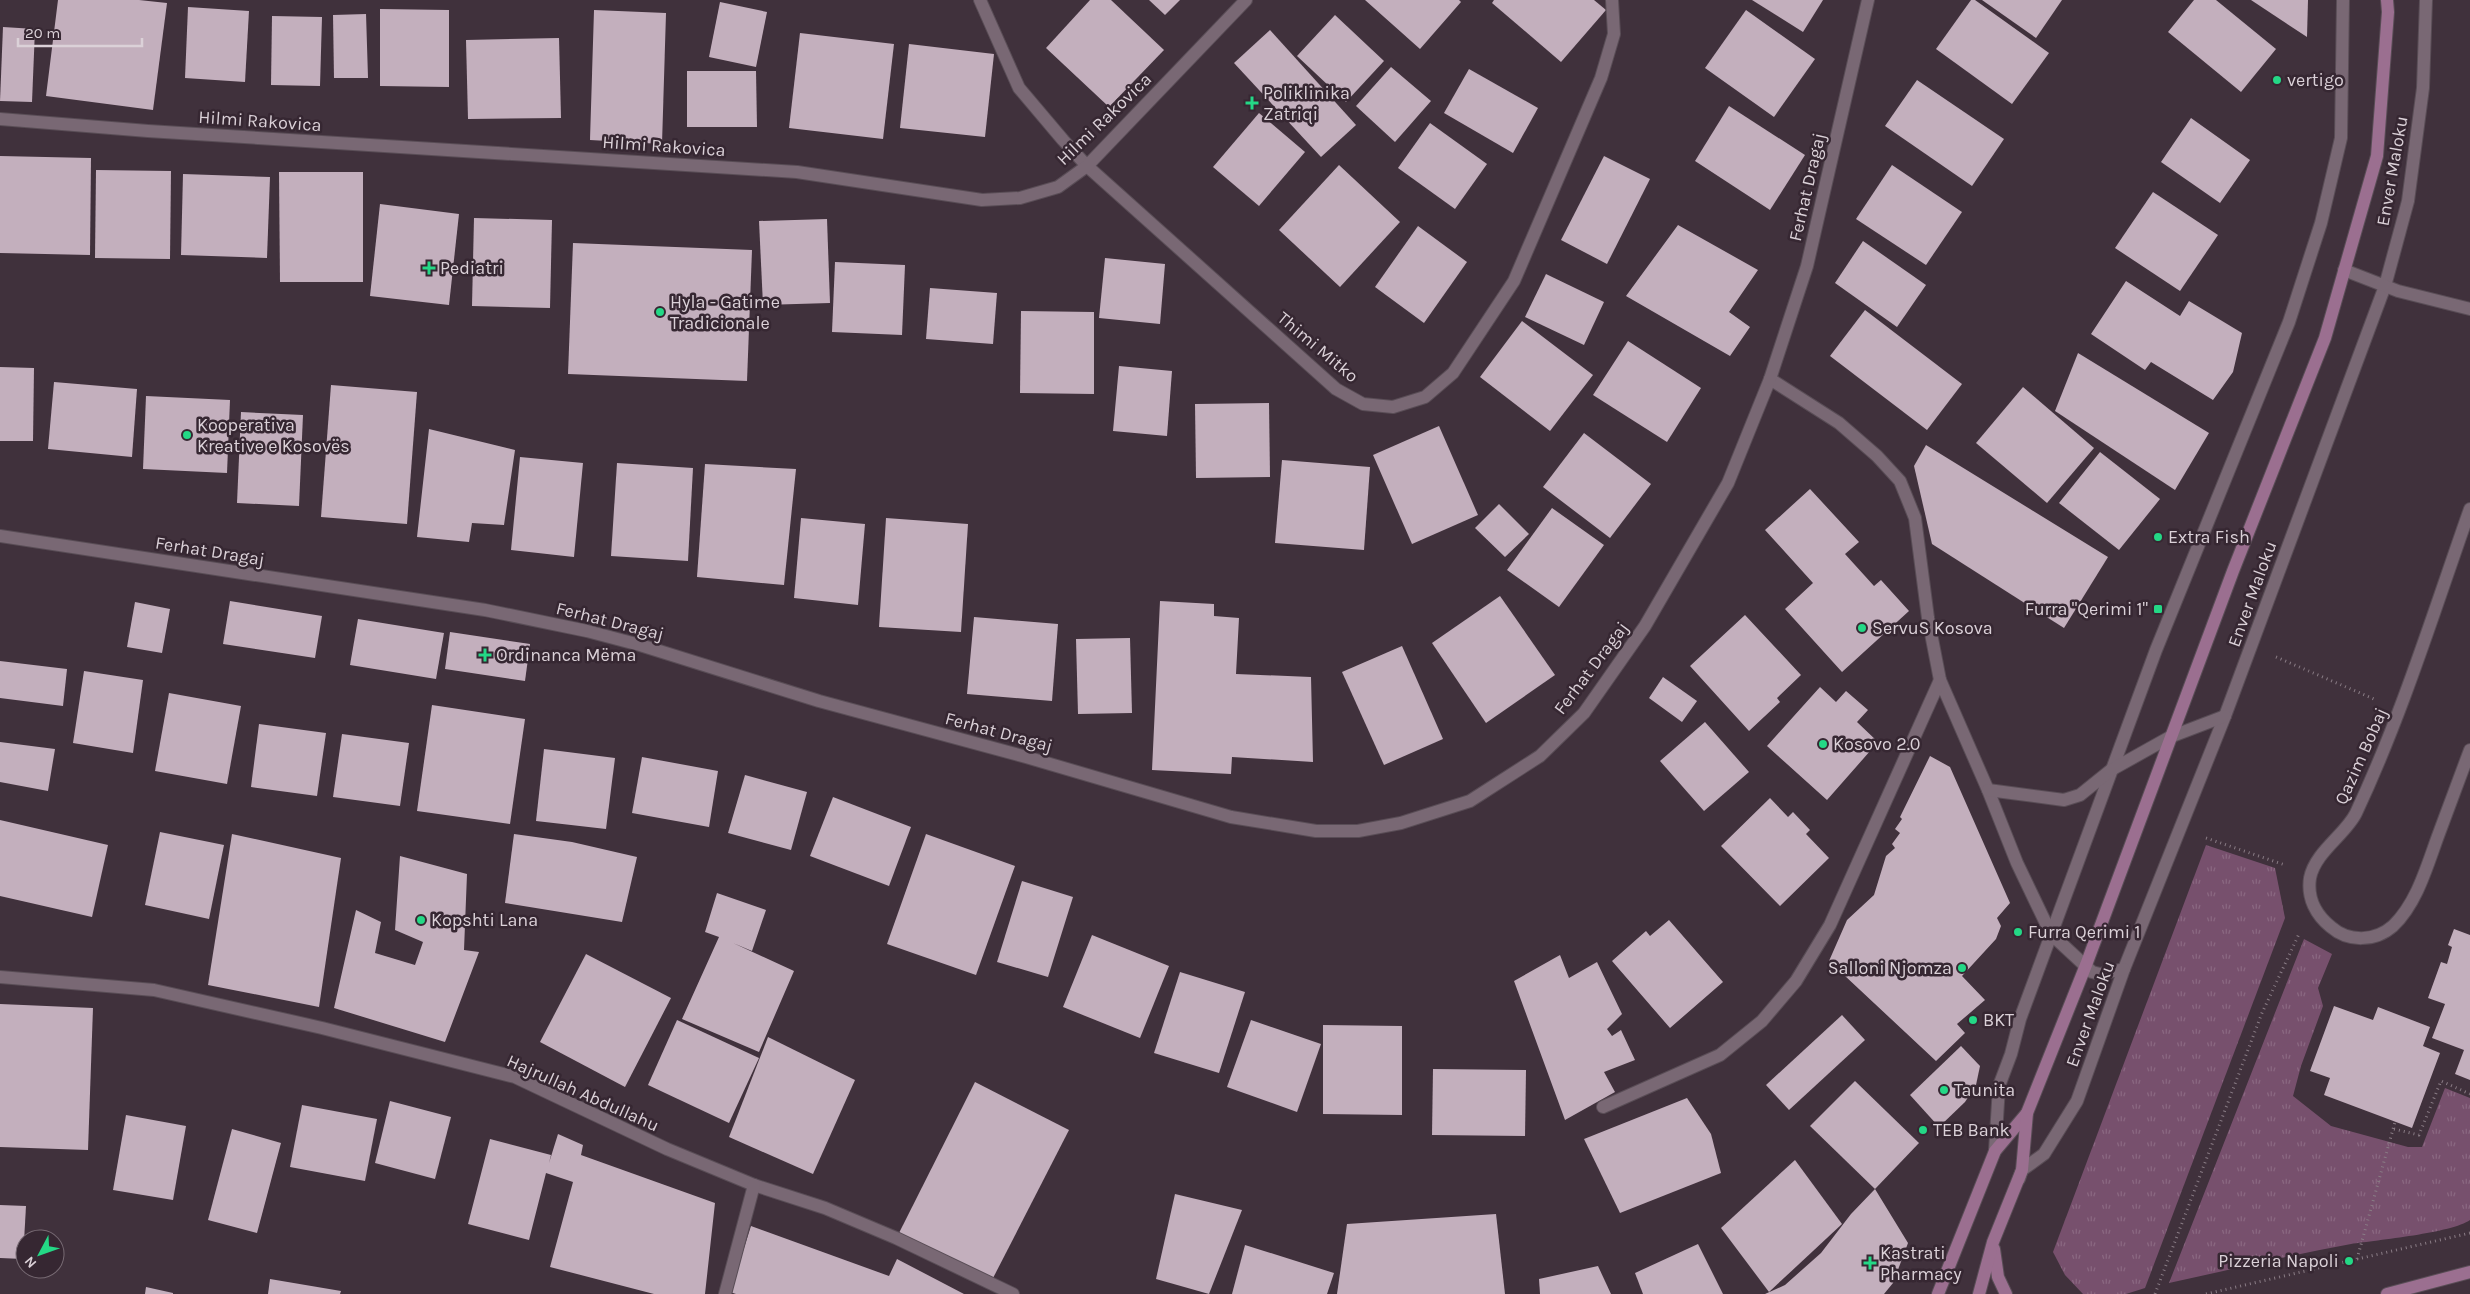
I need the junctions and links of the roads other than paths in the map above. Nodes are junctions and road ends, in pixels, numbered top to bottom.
1 (980, 0) edge
2 (1246, 0) edge
3 (1612, 0) edge
4 (1868, 0) edge
5 (2344, 0) edge
6 (2387, 0) edge
7 (2426, 0) edge
8 (0, 119) edge
9 (1087, 166) junction
10 (2344, 270) junction
11 (2385, 286) junction
12 (2470, 309) edge
13 (1770, 379) junction
14 (2470, 509) edge
15 (0, 536) edge
16 (1940, 680) junction
17 (2225, 716) junction
18 (2170, 737) junction
19 (2470, 750) edge
20 (2111, 770) junction
21 (1988, 790) junction
22 (2051, 934) junction
23 (2086, 965) junction
24 (2124, 969) junction
25 (0, 977) edge
26 (1602, 1107) dead end
27 (2027, 1113) junction
28 (1995, 1151) junction
29 (2022, 1170) junction
30 (754, 1185) junction
31 (1993, 1242) junction
32 (2470, 1272) edge
33 (725, 1294) edge
34 (1013, 1294) edge
35 (1938, 1294) edge
36 (1979, 1294) edge
37 (2006, 1294) edge
38 (2386, 1294) edge

1 - 9 street, Thimi Mitko
2 - 9 street, Hilmi Rakovica
3 - 9 street, Thimi Mitko
4 - 13 street, Ferhat Dragaj
5 - 20 street, Enver Maloku
6 - 10 main road, Enver Maloku
7 - 11 street, Enver Maloku
8 - 9 street, Hilmi Rakovica
10 - 11 street
10 - 18 main road, Enver Maloku
11 - 12 street
11 - 17 street, Enver Maloku
13 - 15 street, Ferhat Dragaj
13 - 16 street
14 - 19 street, Qazim Bobaj
16 - 21 street
16 - 26 street
17 - 18 street
17 - 24 street, Enver Maloku
18 - 20 street
18 - 23 main road, Enver Maloku
20 - 21 street
20 - 22 street, Enver Maloku
21 - 22 street
22 - 23 street
22 - 28 street, Enver Maloku
23 - 24 street
23 - 27 main road, Enver Maloku
24 - 29 street, Enver Maloku
25 - 30 street, Hajrullah Abdullahu
27 - 28 main road, Enver Maloku
27 - 29 main road, Enver Maloku
28 - 35 main road, Enver Maloku
29 - 31 street, Enver Maloku
30 - 33 street
30 - 34 street, Hajrullah Abdullahu
31 - 36 main road, Enver Maloku
31 - 37 main road
32 - 38 main road

